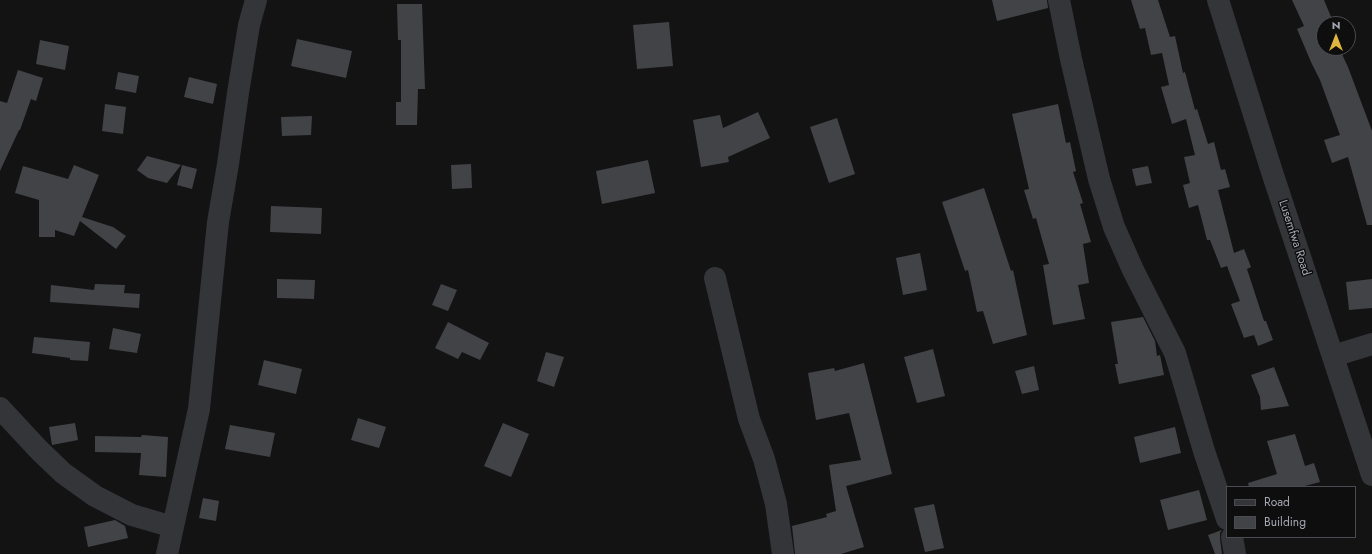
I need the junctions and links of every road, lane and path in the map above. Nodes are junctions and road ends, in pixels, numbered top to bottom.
1 (256, 0) edge
2 (1059, 0) edge
3 (1218, 0) edge
4 (715, 278) dead end
5 (1372, 344) edge
6 (1333, 356) junction
7 (0, 408) edge
8 (1372, 475) edge
9 (1226, 517) edge
10 (173, 527) junction
11 (1232, 538) edge
12 (167, 554) edge
13 (783, 554) edge
14 (1235, 554) edge

1 - 10 street
2 - 9 street
3 - 6 street, Lusemfwa Road
4 - 13 street
5 - 6 street
6 - 8 street, Lusemfwa Road
7 - 10 street
10 - 12 street
11 - 14 street

